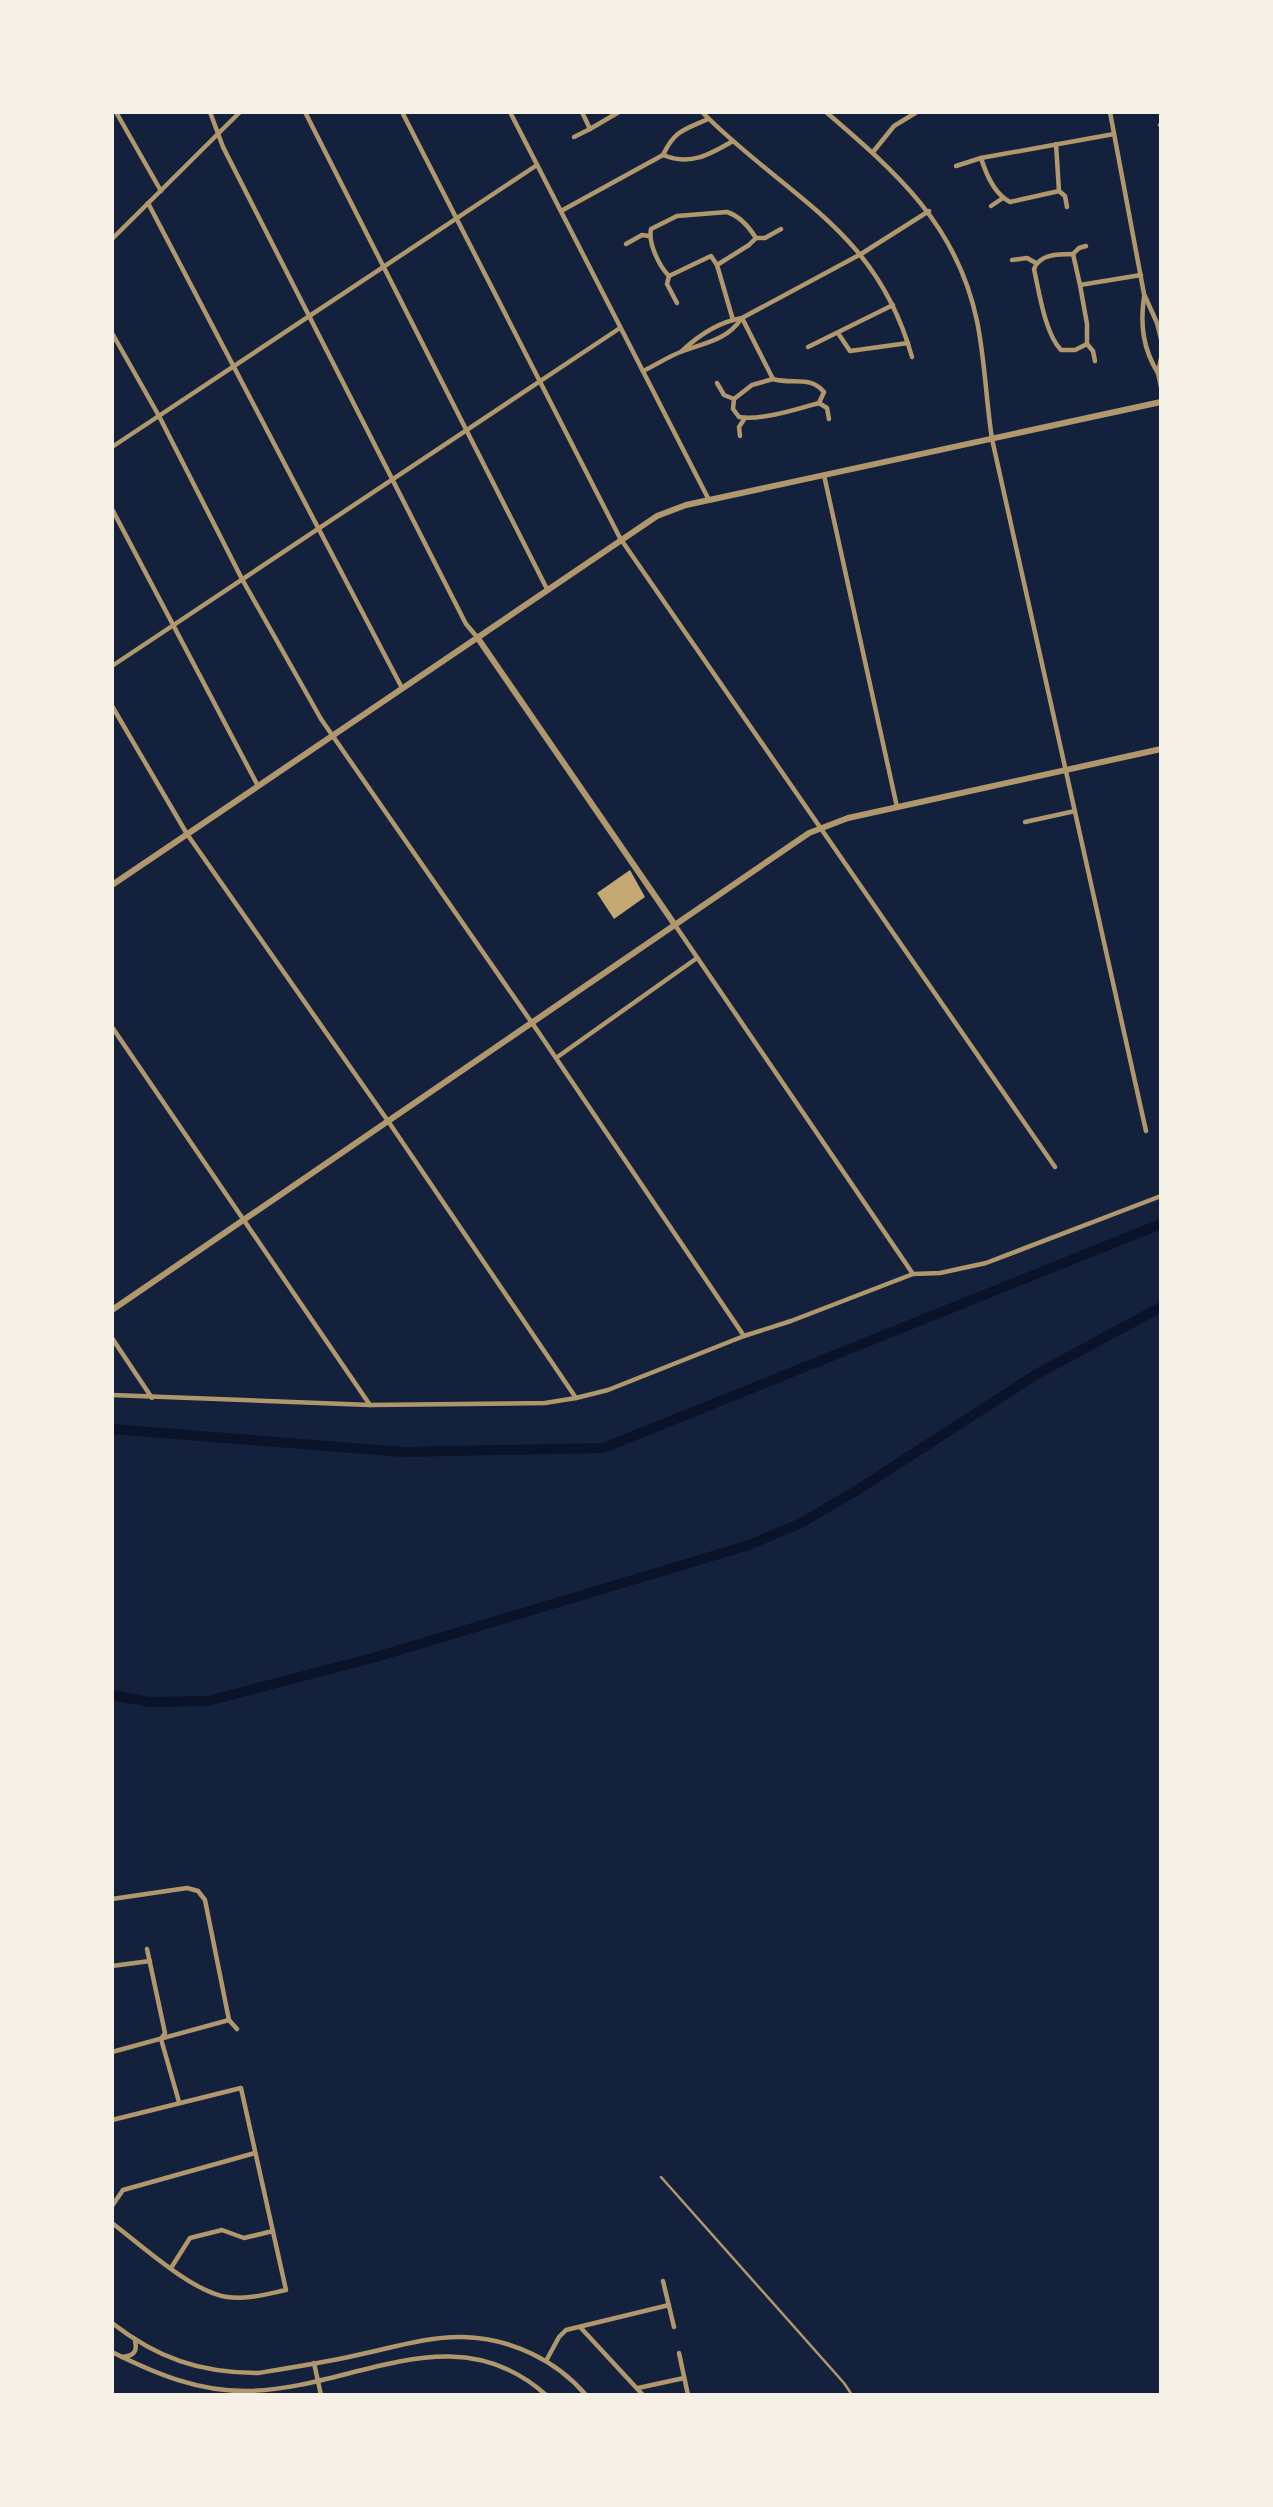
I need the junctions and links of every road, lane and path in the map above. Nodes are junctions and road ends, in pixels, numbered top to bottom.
1 (116, 112) edge
2 (210, 112) edge
3 (240, 112) edge
4 (305, 112) edge
5 (402, 112) edge
6 (510, 112) edge
7 (582, 112) edge
8 (619, 112) edge
9 (702, 112) edge
10 (826, 112) edge
11 (917, 112) edge
12 (1110, 112) edge
13 (708, 119) junction
14 (590, 129) junction
15 (219, 133) junction
16 (1114, 134) junction
17 (574, 137) dead end
18 (734, 140) junction
19 (1056, 144) junction
20 (873, 152) junction
21 (663, 155) junction
22 (981, 158) junction
23 (537, 165) junction
24 (956, 166) dead end
25 (161, 191) junction
26 (1059, 191) junction
27 (1003, 198) junction
28 (148, 204) junction
29 (991, 206) dead end
30 (1067, 207) dead end
31 (561, 211) junction
32 (929, 211) junction
33 (456, 218) junction
34 (781, 229) dead end
35 (649, 236) junction
36 (755, 238) junction
37 (112, 239) edge
38 (626, 244) dead end
39 (1086, 246) dead end
40 (860, 254) junction
41 (1073, 254) junction
42 (1012, 260) dead end
43 (1036, 263) junction
44 (717, 265) junction
45 (383, 266) junction
46 (1141, 275) junction
47 (669, 276) junction
48 (1080, 285) junction
49 (1144, 294) junction
50 (677, 303) dead end
51 (893, 305) junction
52 (310, 316) junction
53 (741, 318) junction
54 (733, 320) junction
55 (620, 328) junction
56 (112, 332) edge
57 (838, 333) junction
58 (1161, 339) edge
59 (908, 342) junction
60 (1087, 344) junction
61 (808, 347) dead end
62 (682, 351) junction
63 (912, 357) dead end
64 (1161, 358) edge
65 (1095, 360) dead end
66 (234, 365) junction
67 (643, 372) junction
68 (1158, 373) junction
69 (773, 379) junction
70 (540, 382) junction
71 (717, 383) dead end
72 (1161, 387) edge
73 (734, 399) junction
74 (1161, 402) edge
75 (819, 403) junction
76 (159, 416) junction
77 (745, 418) junction
78 (829, 419) dead end
79 (467, 430) junction
80 (740, 436) dead end
81 (992, 439) junction
82 (112, 447) edge
83 (824, 475) junction
84 (392, 480) junction
85 (709, 500) junction
86 (112, 509) edge
87 (318, 529) junction
88 (621, 538) junction
89 (242, 579) junction
90 (547, 589) junction
91 (173, 626) junction
92 (477, 638) junction
93 (112, 666) edge
94 (402, 688) junction
95 (112, 706) edge
96 (333, 735) junction
97 (1161, 749) edge
98 (1066, 770) junction
99 (258, 786) junction
100 (897, 807) junction
101 (1075, 811) junction
102 (1025, 822) dead end
103 (821, 827) junction
104 (187, 834) junction
105 (112, 885) edge
106 (675, 925) junction
107 (697, 958) junction
108 (532, 1023) junction
109 (112, 1027) edge
110 (555, 1058) junction
111 (388, 1121) junction
112 (1146, 1130) dead end
113 (1055, 1167) dead end
114 (1161, 1196) edge
115 (244, 1220) junction
116 (913, 1274) junction
117 (112, 1310) edge
118 (744, 1336) junction
119 (112, 1338) edge
120 (112, 1395) edge
121 (152, 1398) junction
122 (576, 1398) junction
123 (370, 1405) junction
124 (112, 1899) edge
125 (147, 1949) dead end
126 (150, 1961) junction
127 (112, 1966) edge
128 (229, 2020) junction
129 (237, 2029) dead end
130 (161, 2039) junction
131 (112, 2052) edge
132 (178, 2102) junction
133 (112, 2120) edge
134 (255, 2153) junction
135 (661, 2177) dead end
136 (112, 2206) edge
137 (112, 2223) edge
138 (273, 2231) junction
139 (171, 2268) junction
140 (663, 2281) dead end
141 (669, 2305) junction
142 (112, 2323) edge
143 (581, 2327) junction
144 (674, 2327) dead end
145 (135, 2341) junction
146 (112, 2352) edge
147 (679, 2353) dead end
148 (121, 2357) junction
149 (546, 2361) junction
150 (314, 2363) junction
151 (684, 2378) junction
152 (318, 2381) junction
153 (638, 2388) junction
154 (321, 2395) edge
155 (546, 2395) edge
156 (586, 2395) edge
157 (643, 2395) edge
158 (688, 2395) edge
159 (852, 2395) edge

1 - 25 street
2 - 15 street
3 - 15 street
4 - 45 street
5 - 33 street
6 - 23 street
7 - 14 street
8 - 14 street
9 - 13 street
10 - 20 street
11 - 20 street
12 - 16 street
13 - 18 street
13 - 21 street
14 - 17 street
15 - 25 street
15 - 52 street
16 - 19 street
16 - 46 street
18 - 21 street
18 - 40 street
19 - 22 street
19 - 26 street
20 - 32 street
21 - 31 street
22 - 24 street
22 - 27 street
23 - 31 street
23 - 33 street
25 - 28 street
26 - 27 street
26 - 30 street
27 - 29 street
28 - 37 street
28 - 66 street
31 - 55 street
32 - 40 street
32 - 81 street
33 - 45 street
33 - 70 street
34 - 36 street
35 - 36 street
35 - 38 street
35 - 47 street
36 - 44 street
39 - 41 street
40 - 51 street
40 - 53 street
41 - 43 street
41 - 48 street
42 - 43 street
43 - 60 street
44 - 47 street
44 - 54 street
45 - 52 street
45 - 79 street
46 - 48 street
46 - 49 street
47 - 50 street
48 - 60 street
49 - 58 street
49 - 68 street
51 - 57 street
51 - 59 street
52 - 66 street
52 - 84 street
53 - 54 street
53 - 62 street
53 - 69 street
54 - 62 street
55 - 67 street
55 - 70 street
56 - 76 street
57 - 59 street
57 - 61 street
59 - 63 street
60 - 65 street
62 - 67 street
64 - 68 street
66 - 76 street
66 - 87 street
67 - 85 street
68 - 72 street
69 - 73 street
69 - 75 street
70 - 79 street
70 - 88 street
71 - 73 street
73 - 77 street
74 - 81 street
75 - 77 street
75 - 78 street
76 - 82 street
76 - 89 street
77 - 80 street
79 - 84 street
79 - 90 street
81 - 83 street
81 - 98 street
83 - 85 street
83 - 100 street
84 - 87 street
84 - 92 street
85 - 88 street
86 - 91 street
87 - 89 street
87 - 94 street
88 - 90 street
88 - 103 street
89 - 91 street
89 - 96 street
90 - 92 street
91 - 93 street
91 - 99 street
92 - 94 street
92 - 106 street
94 - 96 street
95 - 104 street
96 - 99 street
96 - 108 street
97 - 98 street
98 - 100 street
98 - 101 street
99 - 104 street
100 - 103 street
101 - 102 street
101 - 112 street
103 - 106 street
103 - 113 street
104 - 105 street
104 - 111 street
106 - 107 street
106 - 108 street
107 - 110 street
107 - 116 street
108 - 110 street
108 - 111 street
109 - 115 street
110 - 118 street
111 - 115 street
111 - 122 street
114 - 116 street
115 - 117 street
115 - 123 street
116 - 118 street
118 - 122 street
119 - 121 street
120 - 121 street
121 - 123 street
122 - 123 street
124 - 128 street
125 - 126 street
126 - 127 street
126 - 130 street
128 - 129 street
128 - 130 street
130 - 131 street
130 - 132 street
132 - 133 street
132 - 134 street
134 - 136 street
134 - 138 street
135 - 159 lane
137 - 139 street
138 - 139 street
138 - 139 street
140 - 141 street
141 - 143 street
141 - 144 street
142 - 145 street
143 - 149 street
143 - 153 street
145 - 148 street
145 - 150 street
146 - 148 street
147 - 151 street
148 - 152 street
149 - 150 street
149 - 156 street
150 - 152 street
151 - 153 street
151 - 158 street
152 - 154 street
152 - 155 street
153 - 157 street

